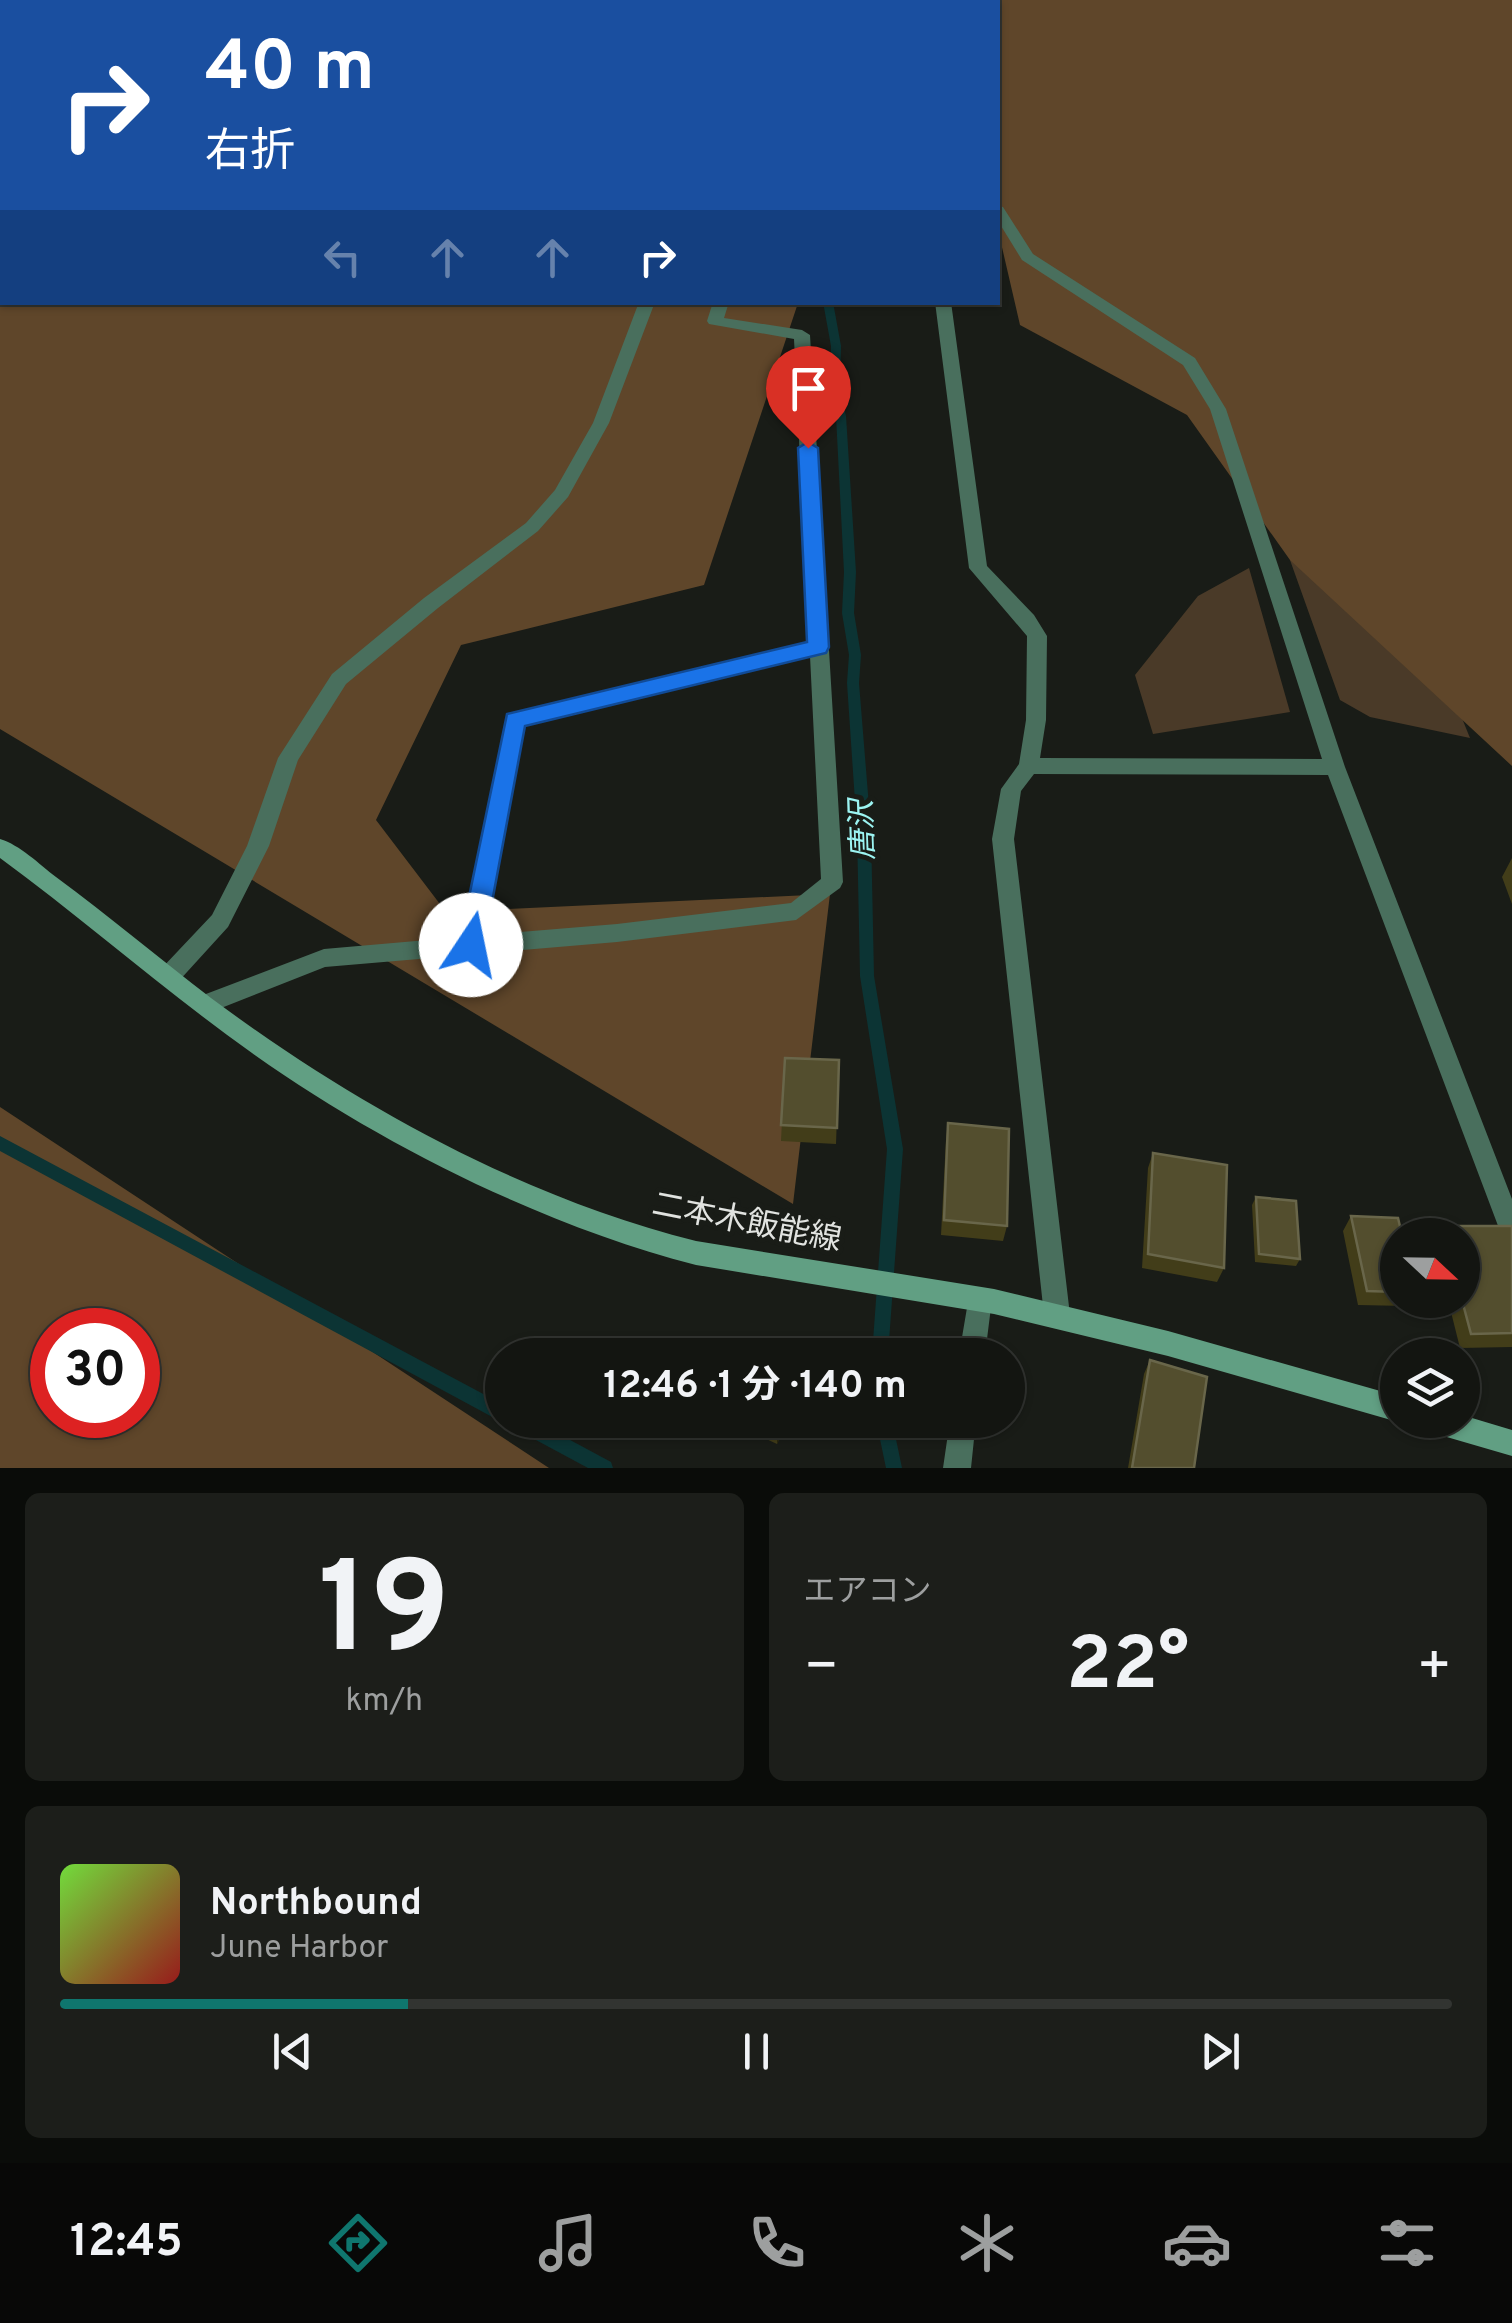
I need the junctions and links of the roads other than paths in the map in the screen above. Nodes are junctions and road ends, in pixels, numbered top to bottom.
1 (1000, 213) edge
2 (646, 305) edge
3 (720, 305) edge
4 (943, 305) edge
5 (818, 647) junction
6 (1029, 766) junction
7 (1335, 767) junction
8 (0, 847) edge
9 (471, 945) junction
10 (169, 976) junction
11 (206, 1004) junction
12 (1512, 1231) edge
13 (980, 1299) junction
14 (1057, 1315) junction
15 (974, 1338) edge
16 (1380, 1404) edge
17 (1480, 1434) edge
18 (961, 1438) edge
19 (1512, 1443) edge
20 (957, 1468) edge

1 - 7 street
2 - 10 street
3 - 5 street
4 - 6 street
5 - 9 street
5 - 9 street
6 - 7 street
6 - 14 street
7 - 12 street
8 - 10 main road, 二本木飯能線
9 - 11 street
10 - 11 main road, 二本木飯能線
11 - 13 main road, 二本木飯能線
13 - 14 main road, 二本木飯能線
13 - 15 street
14 - 16 main road, 二本木飯能線
17 - 19 main road
18 - 20 street

